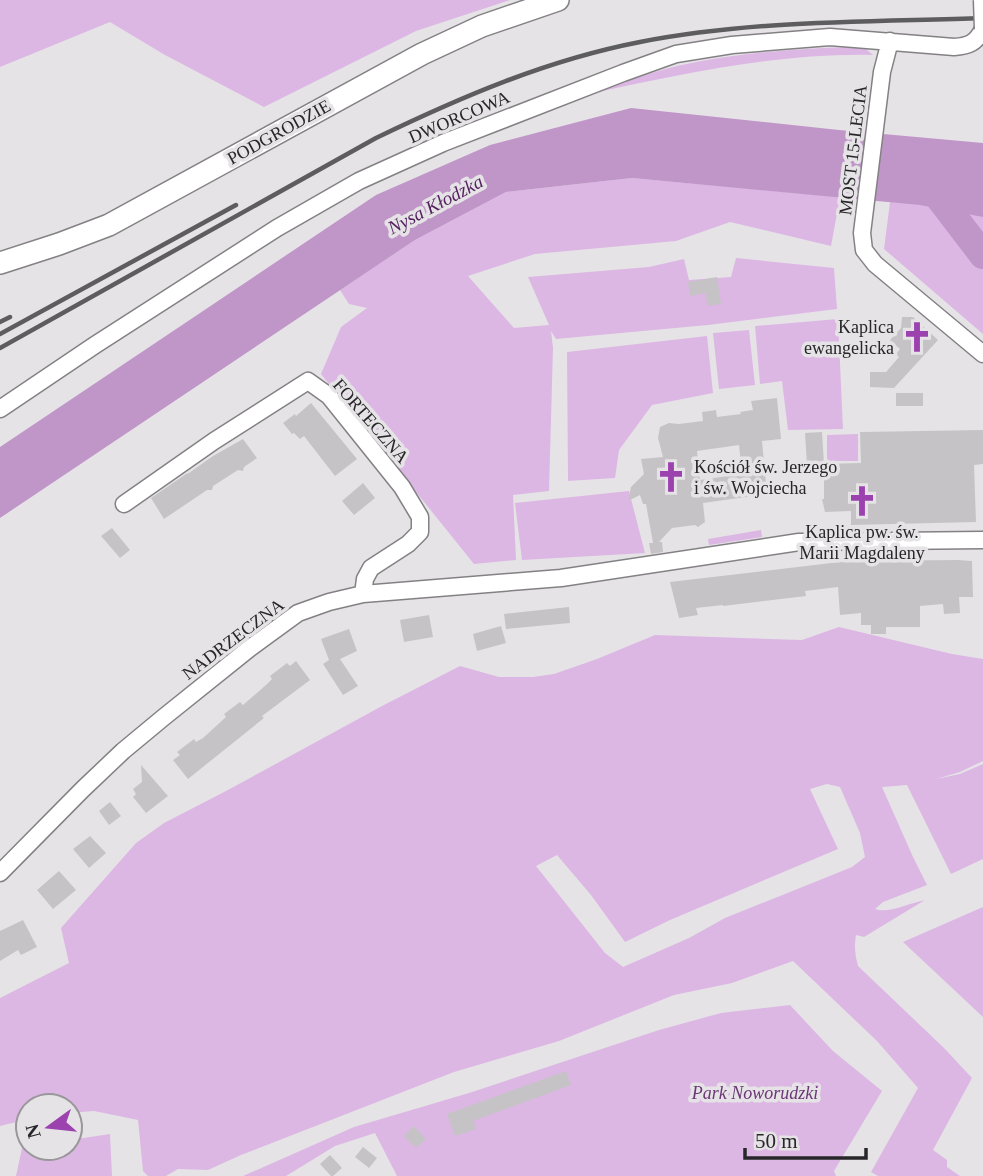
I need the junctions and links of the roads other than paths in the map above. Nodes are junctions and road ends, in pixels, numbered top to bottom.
1 (558, 0) edge
2 (982, 0) edge
3 (983, 29) edge
4 (890, 41) junction
5 (0, 263) edge
6 (983, 354) edge
7 (0, 408) edge
8 (124, 504) dead end
9 (982, 536) edge
10 (363, 594) junction
11 (0, 873) edge

1 - 5 main road, PODGRODZIE
2 - 3 street, bridge
3 - 4 street, DWORCOWA
4 - 6 street, MOST 15-LECIA
4 - 7 street, DWORCOWA
8 - 10 street, FORTECZNA
9 - 10 street, NADRZECZNA
10 - 11 street, NADRZECZNA

